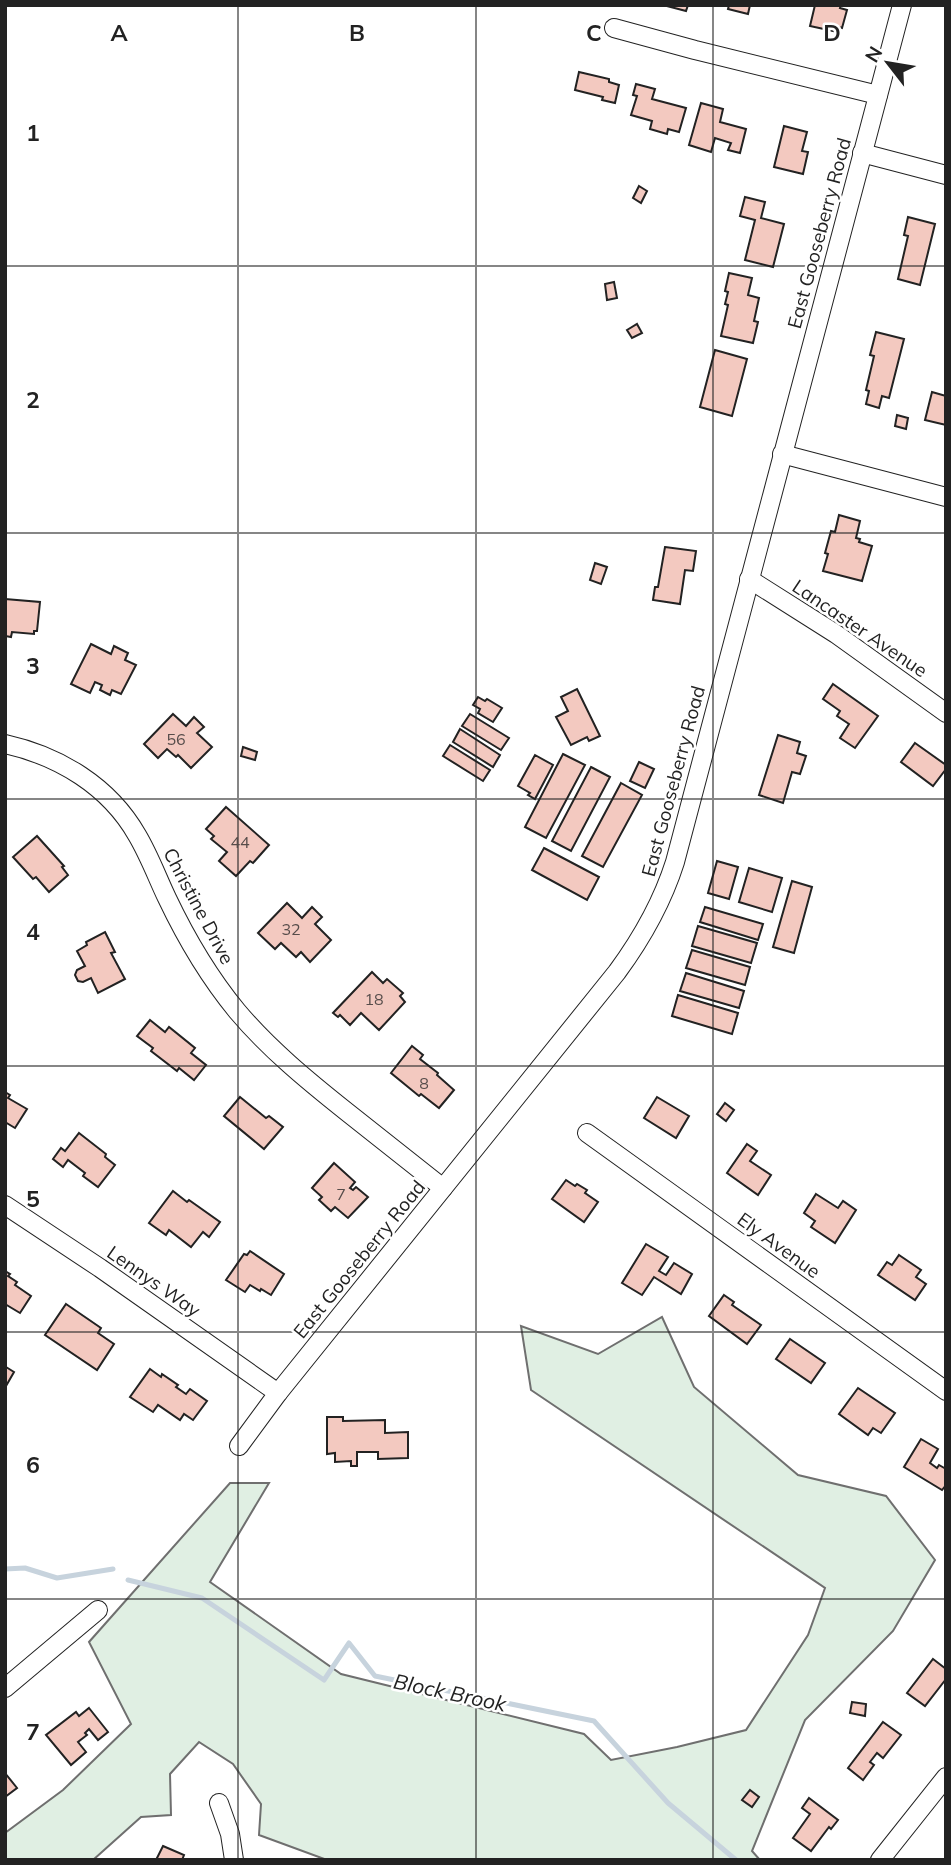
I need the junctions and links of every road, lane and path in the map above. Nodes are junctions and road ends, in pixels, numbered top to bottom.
1 (902, 5) edge
2 (614, 28) dead end
3 (878, 95) junction
4 (862, 153) junction
5 (946, 175) edge
6 (782, 454) junction
7 (946, 497) edge
8 (749, 579) junction
9 (946, 713) edge
10 (5, 744) edge
11 (587, 1133) dead end
12 (443, 1188) junction
13 (5, 1205) edge
14 (946, 1391) edge
15 (278, 1394) junction
16 (239, 1446) dead end
17 (98, 1610) dead end
18 (5, 1688) edge
19 (946, 1777) edge
20 (219, 1802) dead end
21 (234, 1860) edge
22 (880, 1860) edge

1 - 3 street, East Gooseberry Road
2 - 3 street
3 - 4 street, East Gooseberry Road
4 - 5 street
4 - 6 street, East Gooseberry Road
6 - 7 street
6 - 8 street, East Gooseberry Road
8 - 9 street, Lancaster Avenue
8 - 12 street, East Gooseberry Road
10 - 12 street, Christine Drive
11 - 14 street, Ely Avenue
12 - 15 street, East Gooseberry Road
13 - 15 street, Lennys Way
15 - 16 street, East Gooseberry Road
17 - 18 street
19 - 22 street
20 - 21 street

